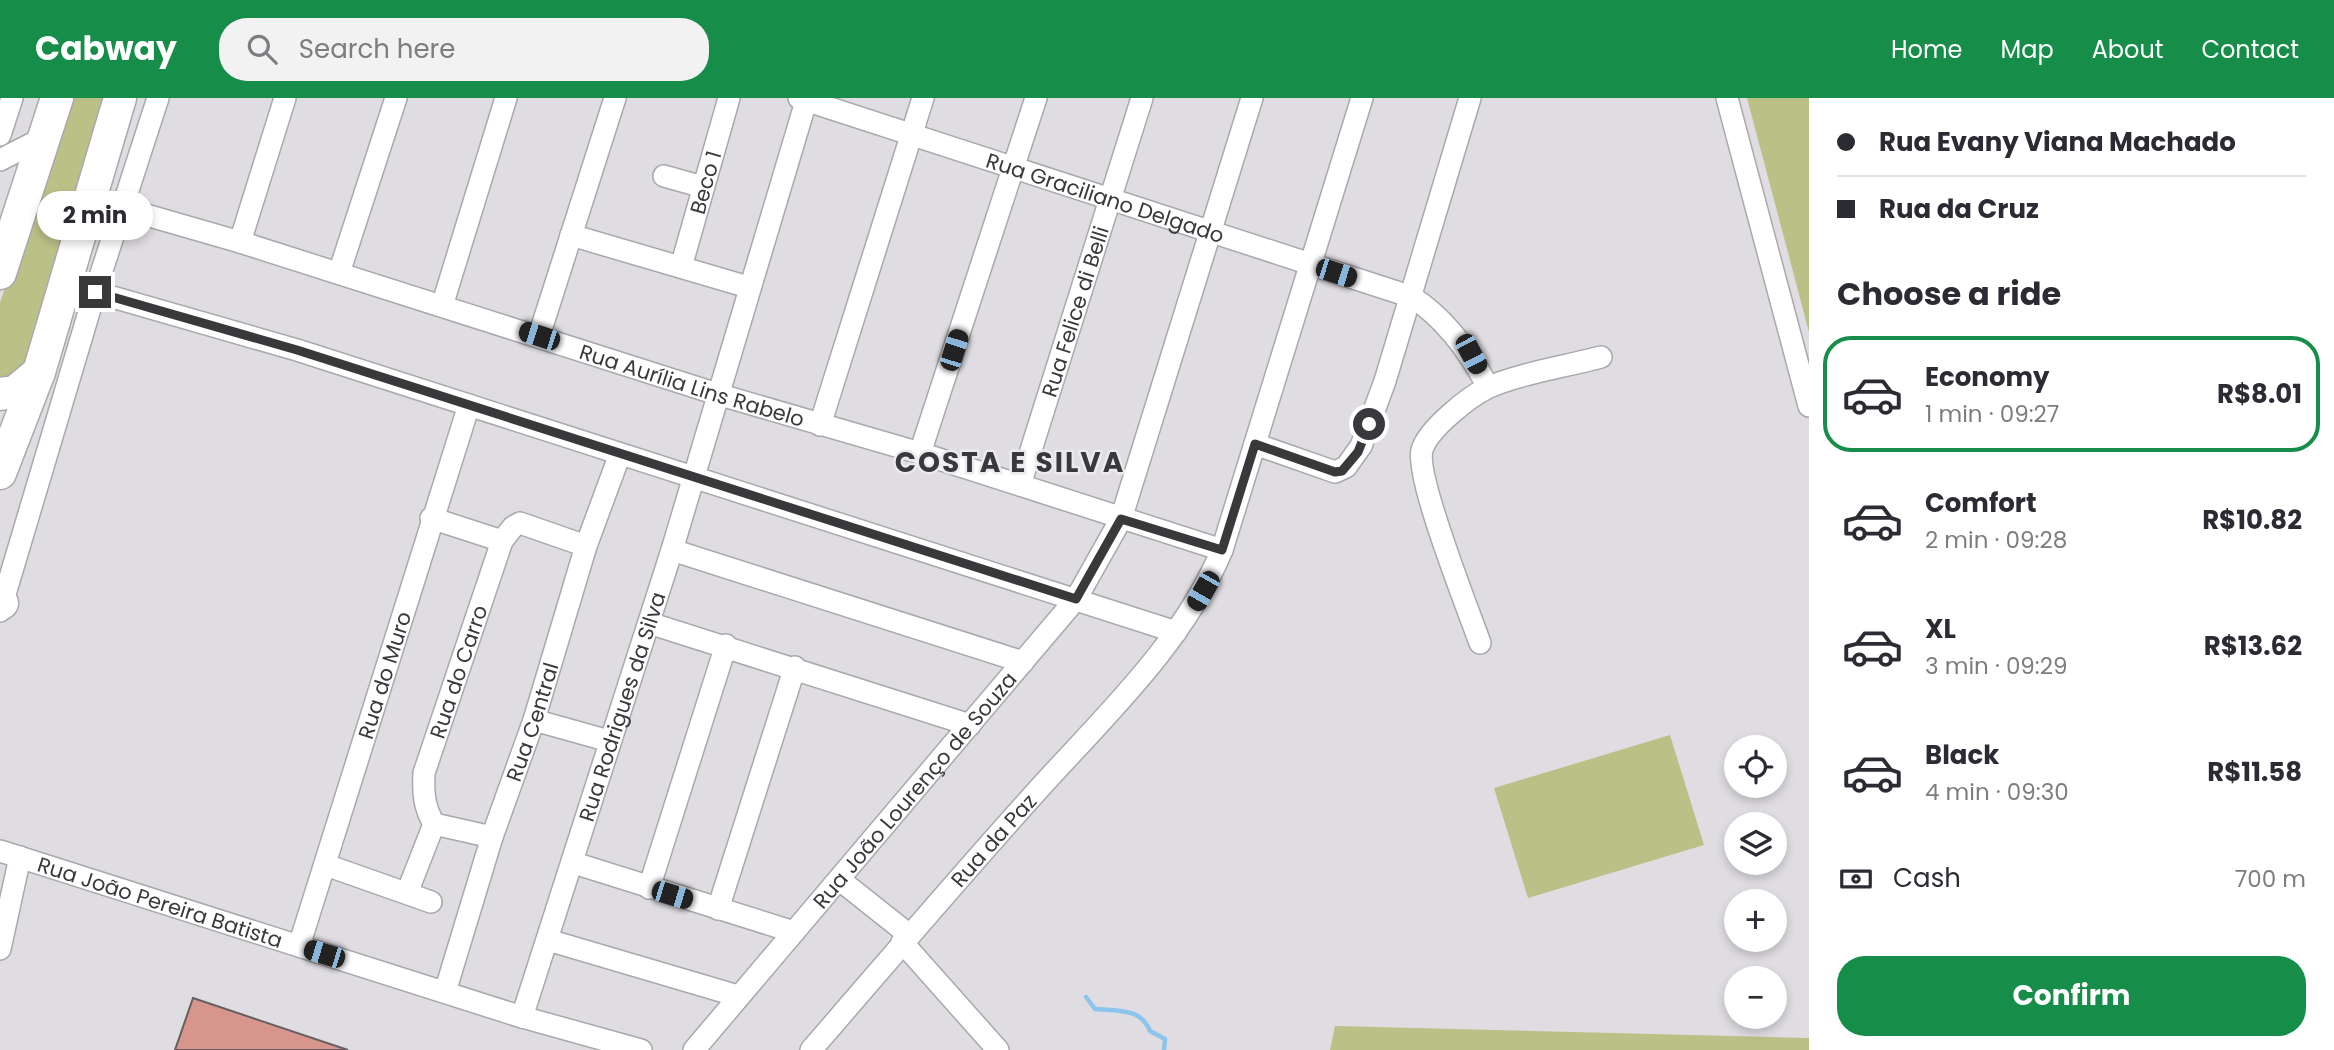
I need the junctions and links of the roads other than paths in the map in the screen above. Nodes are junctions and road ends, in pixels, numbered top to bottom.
1 (12, 98) edge
2 (57, 98) edge
3 (120, 98) edge
4 (158, 98) edge
5 (285, 98) edge
6 (397, 98) edge
7 (506, 98) edge
8 (615, 98) edge
9 (729, 98) edge
10 (923, 98) edge
11 (1036, 98) edge
12 (1142, 98) edge
13 (1252, 98) edge
14 (1362, 98) edge
15 (1470, 98) edge
16 (1727, 98) edge
17 (804, 99) edge
18 (0, 135) edge
19 (912, 135) junction
20 (45, 137) junction
21 (0, 160) edge
22 (1014, 168) junction
23 (664, 176) dead end
24 (703, 187) junction
25 (1111, 200) junction
26 (122, 208) junction
27 (8, 226) edge
28 (1210, 231) junction
29 (571, 235) junction
30 (240, 242) junction
31 (1311, 265) junction
32 (681, 267) junction
33 (0, 273) edge
34 (339, 273) junction
35 (748, 287) junction
36 (95, 292) junction
37 (1412, 297) junction
38 (442, 306) junction
39 (539, 336) junction
40 (1601, 357) dead end
41 (39, 372) junction
42 (1489, 387) junction
43 (0, 394) edge
44 (717, 394) junction
45 (469, 405) junction
46 (1809, 406) edge
47 (820, 425) junction
48 (1255, 444) junction
49 (920, 453) junction
50 (620, 454) junction
51 (0, 473) edge
52 (694, 476) junction
53 (1020, 485) junction
54 (431, 519) junction
55 (1121, 519) junction
56 (502, 541) junction
57 (586, 546) junction
58 (672, 550) junction
59 (1222, 550) junction
60 (1076, 599) junction
61 (1, 606) edge
62 (649, 623) junction
63 (1176, 632) junction
64 (1480, 643) dead end
65 (726, 645) junction
66 (1023, 662) junction
67 (795, 667) junction
68 (534, 720) junction
69 (970, 724) junction
70 (609, 741) junction
71 (434, 824) junction
72 (492, 838) junction
73 (10, 854) edge
74 (574, 863) junction
75 (326, 865) junction
76 (840, 880) junction
77 (649, 888) junction
78 (407, 893) junction
79 (431, 902) dead end
80 (718, 909) junction
81 (794, 932) junction
82 (905, 938) junction
83 (548, 940) junction
84 (299, 946) junction
85 (0, 949) edge
86 (446, 992) junction
87 (738, 996) junction
88 (522, 1017) junction
89 (641, 1050) edge
90 (694, 1050) edge
91 (811, 1050) edge
92 (998, 1050) edge

1 - 18 street
2 - 20 highway
3 - 41 highway
4 - 26 street
5 - 30 street
6 - 34 street
7 - 38 street
8 - 29 street
9 - 24 street, Beco 1
10 - 19 street
11 - 22 street
12 - 25 street, Rua Felice di Belli
13 - 28 street, Rua João Lourenço de Souza
14 - 31 street, Rua da Paz
15 - 37 street
16 - 46 street
17 - 19 street, Rua Graciliano Delgado
17 - 35 street, Rua Rodrigues da Silva
19 - 22 street, Rua Graciliano Delgado
19 - 47 street
20 - 21 street
20 - 27 highway
22 - 25 street, Rua Graciliano Delgado
22 - 49 street
23 - 24 street
24 - 32 street, Beco 1
25 - 28 street, Rua Graciliano Delgado
25 - 53 street, Rua Felice di Belli
26 - 30 street, Rua Aurília Lins Rabelo
26 - 36 street
27 - 33 highway
28 - 31 street, Rua Graciliano Delgado
28 - 55 street, Rua João Lourenço de Souza
29 - 32 street
29 - 39 street
30 - 34 street, Rua Aurília Lins Rabelo
31 - 37 street, Rua Graciliano Delgado
31 - 48 street, Rua da Paz
32 - 35 street
34 - 38 street, Rua Aurília Lins Rabelo
35 - 44 street, Rua Rodrigues da Silva
36 - 45 street
36 - 61 street
37 - 42 street
37 - 48 street
38 - 39 street, Rua Aurília Lins Rabelo
39 - 44 street, Rua Aurília Lins Rabelo
40 - 42 street
41 - 43 highway
41 - 51 highway
42 - 64 street
44 - 47 street, Rua Aurília Lins Rabelo
44 - 52 street, Rua Rodrigues da Silva
45 - 50 street
45 - 54 street, Rua do Muro
47 - 49 street, Rua Aurília Lins Rabelo
48 - 59 street, Rua da Paz
49 - 53 street, Rua Aurília Lins Rabelo
50 - 52 street
50 - 57 street, Rua Central
52 - 58 street, Rua Rodrigues da Silva
52 - 60 street
53 - 55 street, Rua Aurília Lins Rabelo
54 - 56 street
54 - 75 street, Rua do Muro
55 - 59 street, Rua Aurília Lins Rabelo
55 - 60 street, Rua João Lourenço de Souza
56 - 57 street
56 - 71 street, Rua do Carro
57 - 68 street, Rua Central
58 - 62 street, Rua Rodrigues da Silva
58 - 66 street
59 - 63 street, Rua da Paz
60 - 63 street
60 - 66 street, Rua João Lourenço de Souza
62 - 65 street
62 - 70 street, Rua Rodrigues da Silva
63 - 82 street, Rua da Paz
65 - 67 street
65 - 77 street
66 - 69 street, Rua João Lourenço de Souza
67 - 69 street
67 - 80 street
68 - 70 street
68 - 72 street, Rua Central
69 - 76 street, Rua João Lourenço de Souza
70 - 74 street, Rua Rodrigues da Silva
71 - 72 street
71 - 78 street
72 - 86 street, Rua Central
73 - 84 street, Rua João Pereira Batista
73 - 85 street
74 - 77 street
74 - 83 street, Rua Rodrigues da Silva
75 - 78 street
75 - 84 street, Rua do Muro
76 - 81 street, Rua João Lourenço de Souza
76 - 82 street
77 - 80 street
78 - 79 street
80 - 81 street
81 - 87 street, Rua João Lourenço de Souza
82 - 91 street, Rua da Paz
82 - 92 street
83 - 87 street
83 - 88 street, Rua Rodrigues da Silva
84 - 86 street, Rua João Pereira Batista
86 - 88 street, Rua João Pereira Batista
87 - 90 street, Rua João Lourenço de Souza
88 - 89 street, Rua João Pereira Batista

